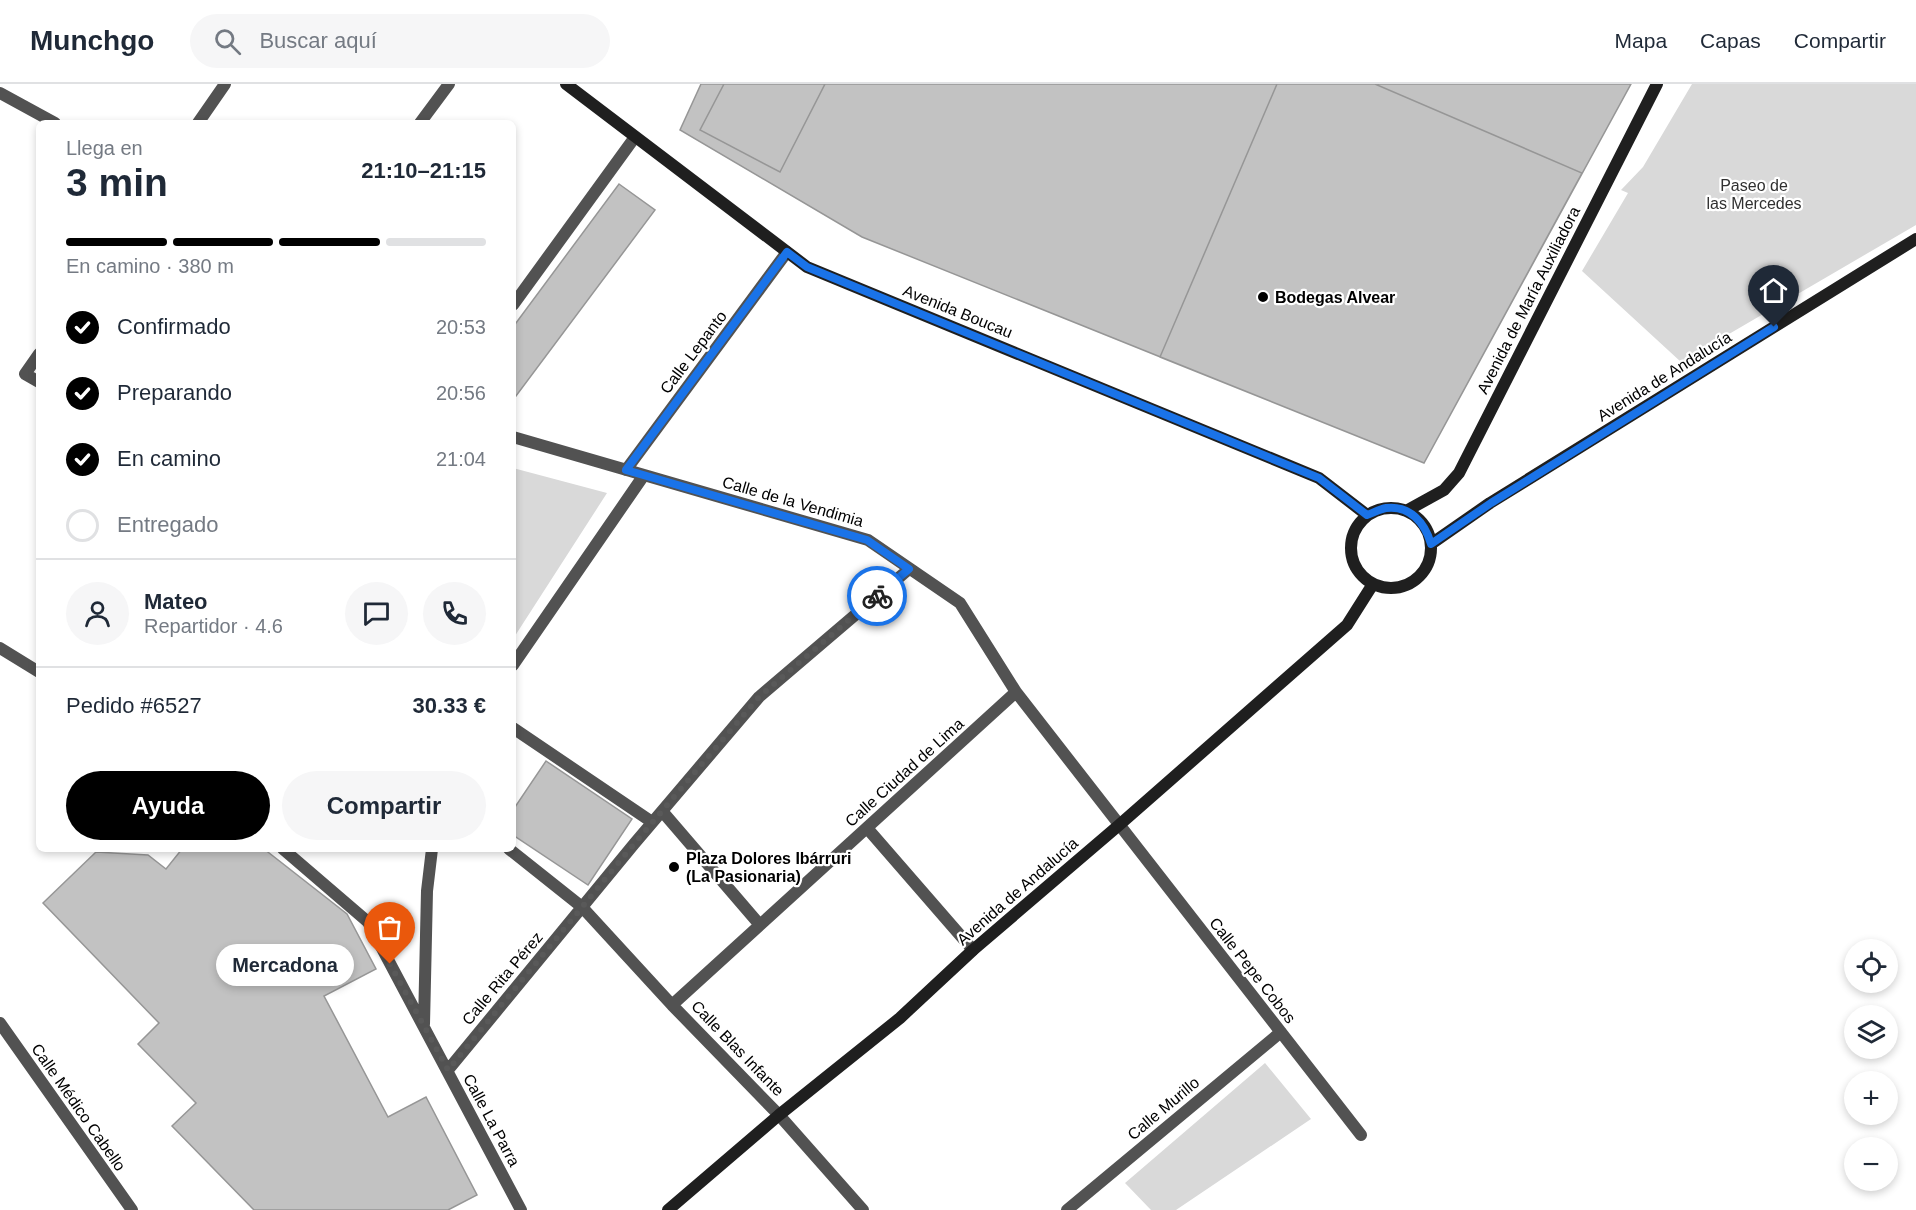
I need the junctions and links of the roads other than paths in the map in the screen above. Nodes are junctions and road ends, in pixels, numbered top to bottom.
1 (225, 84) edge
2 (449, 84) edge
3 (566, 84) edge
4 (1657, 84) edge
5 (0, 93) edge
6 (50, 120) edge
7 (200, 120) edge
8 (422, 120) edge
9 (635, 137) junction
10 (1916, 240) edge
11 (787, 252) junction
12 (516, 301) edge
13 (36, 359) edge
14 (36, 380) edge
15 (516, 438) edge
16 (626, 470) junction
17 (644, 475) junction
18 (1406, 511) junction
19 (1367, 515) junction
20 (1431, 544) junction
21 (909, 569) junction
22 (1373, 584) junction
23 (0, 648) edge
24 (516, 661) edge
25 (36, 670) edge
26 (1016, 692) junction
27 (516, 730) edge
28 (662, 811) junction
29 (652, 822) junction
30 (1118, 826) junction
31 (867, 828) junction
32 (286, 852) edge
33 (432, 852) edge
34 (513, 852) edge
35 (582, 907) junction
36 (760, 925) junction
37 (973, 950) junction
38 (672, 1005) junction
39 (0, 1023) edge
40 (424, 1027) junction
41 (1281, 1032) junction
42 (448, 1070) junction
43 (779, 1115) junction
44 (1361, 1135) dead end
45 (132, 1210) edge
46 (521, 1210) edge
47 (668, 1210) edge
48 (863, 1210) edge
49 (1067, 1210) edge

1 - 7 street
2 - 8 street
3 - 9 street, Avenida Boucau
4 - 18 street, Avenida de María Auxiliadora
5 - 6 street
9 - 11 street, Avenida Boucau
9 - 12 street
10 - 20 street, Avenida de Andalucía
11 - 16 street, Calle Lepanto
11 - 19 street, Avenida Boucau
13 - 14 street
15 - 16 street, Calle de la Vendimia
16 - 17 street, Calle de la Vendimia
17 - 21 street, Calle de la Vendimia
17 - 24 street
18 - 19 street
18 - 20 street
19 - 22 street
20 - 22 street
21 - 26 street, Calle de la Vendimia
21 - 28 street
22 - 30 street, Avenida de Andalucía
23 - 25 street
26 - 30 street, Calle de la Vendimia
26 - 31 street, Calle Ciudad de Lima
27 - 29 street
28 - 29 street
28 - 36 street
29 - 35 street
30 - 37 street, Avenida de Andalucía
30 - 41 street, Calle Pepe Cobos
31 - 36 street, Calle Ciudad de Lima
31 - 37 street
32 - 40 street, Calle La Parra
33 - 40 street
34 - 35 street
35 - 38 street
35 - 42 street, Calle Rita Pérez
36 - 38 street
37 - 43 street, Avenida de Andalucía
38 - 43 street, Calle Blas Infante
39 - 45 street, Calle Médico Cabello
40 - 42 street, Calle La Parra
41 - 44 street, Calle Pepe Cobos
41 - 49 street, Calle Murillo
42 - 46 street, Calle La Parra
43 - 47 street, Avenida de Andalucía
43 - 48 street, Calle Blas Infante

